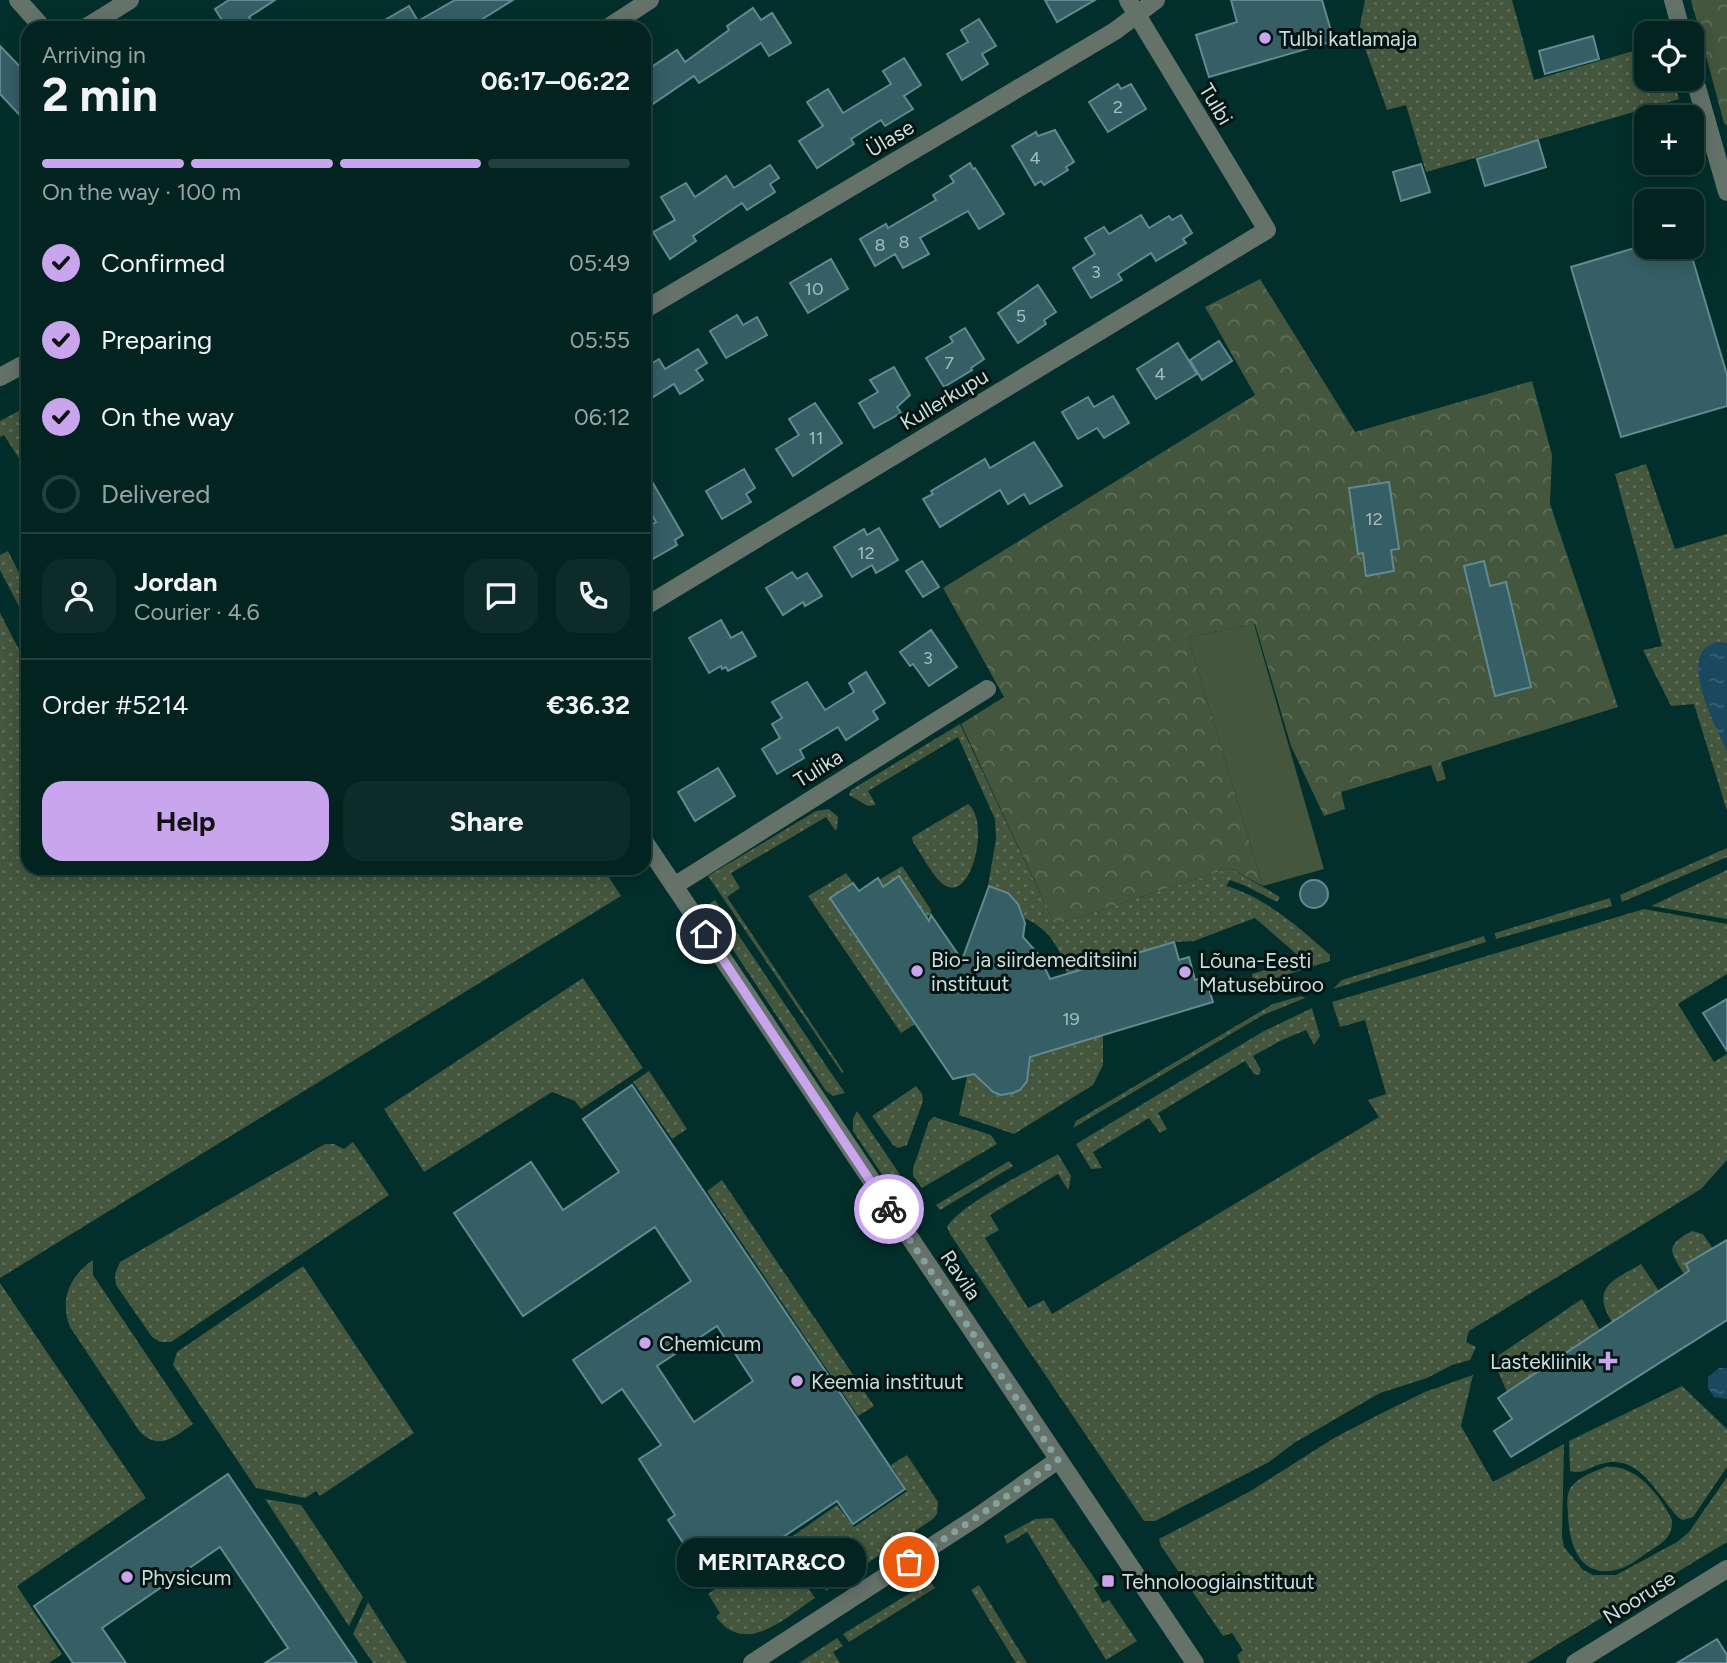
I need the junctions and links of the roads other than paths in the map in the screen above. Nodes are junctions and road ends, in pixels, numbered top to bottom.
1 (18, 0) edge
2 (130, 0) edge
3 (650, 0) edge
4 (1156, 0) edge
5 (1672, 0) edge
6 (1132, 7) edge
7 (37, 21) edge
8 (96, 21) edge
9 (618, 21) edge
10 (1678, 21) edge
11 (1698, 91) edge
12 (1726, 181) edge
13 (1267, 230) joint
14 (651, 306) edge
15 (21, 366) edge
16 (0, 377) edge
17 (651, 603) edge
18 (987, 689) dead end
19 (651, 852) edge
20 (674, 886) junction
21 (1058, 1460) junction
22 (1727, 1569) edge
23 (752, 1663) edge
24 (1195, 1663) edge
25 (1575, 1663) edge

1 - 7 street
2 - 8 street
3 - 9 street
4 - 6 street, Ülase
5 - 10 street
6 - 13 street, Tulbi
6 - 14 street, Ülase
11 - 12 street
13 - 17 street, Kullerkupu
15 - 16 street
18 - 20 street, Tulika
19 - 20 street, Ravila
20 - 21 street, Ravila
21 - 23 street
21 - 24 street, Ravila
22 - 25 street, Nooruse

